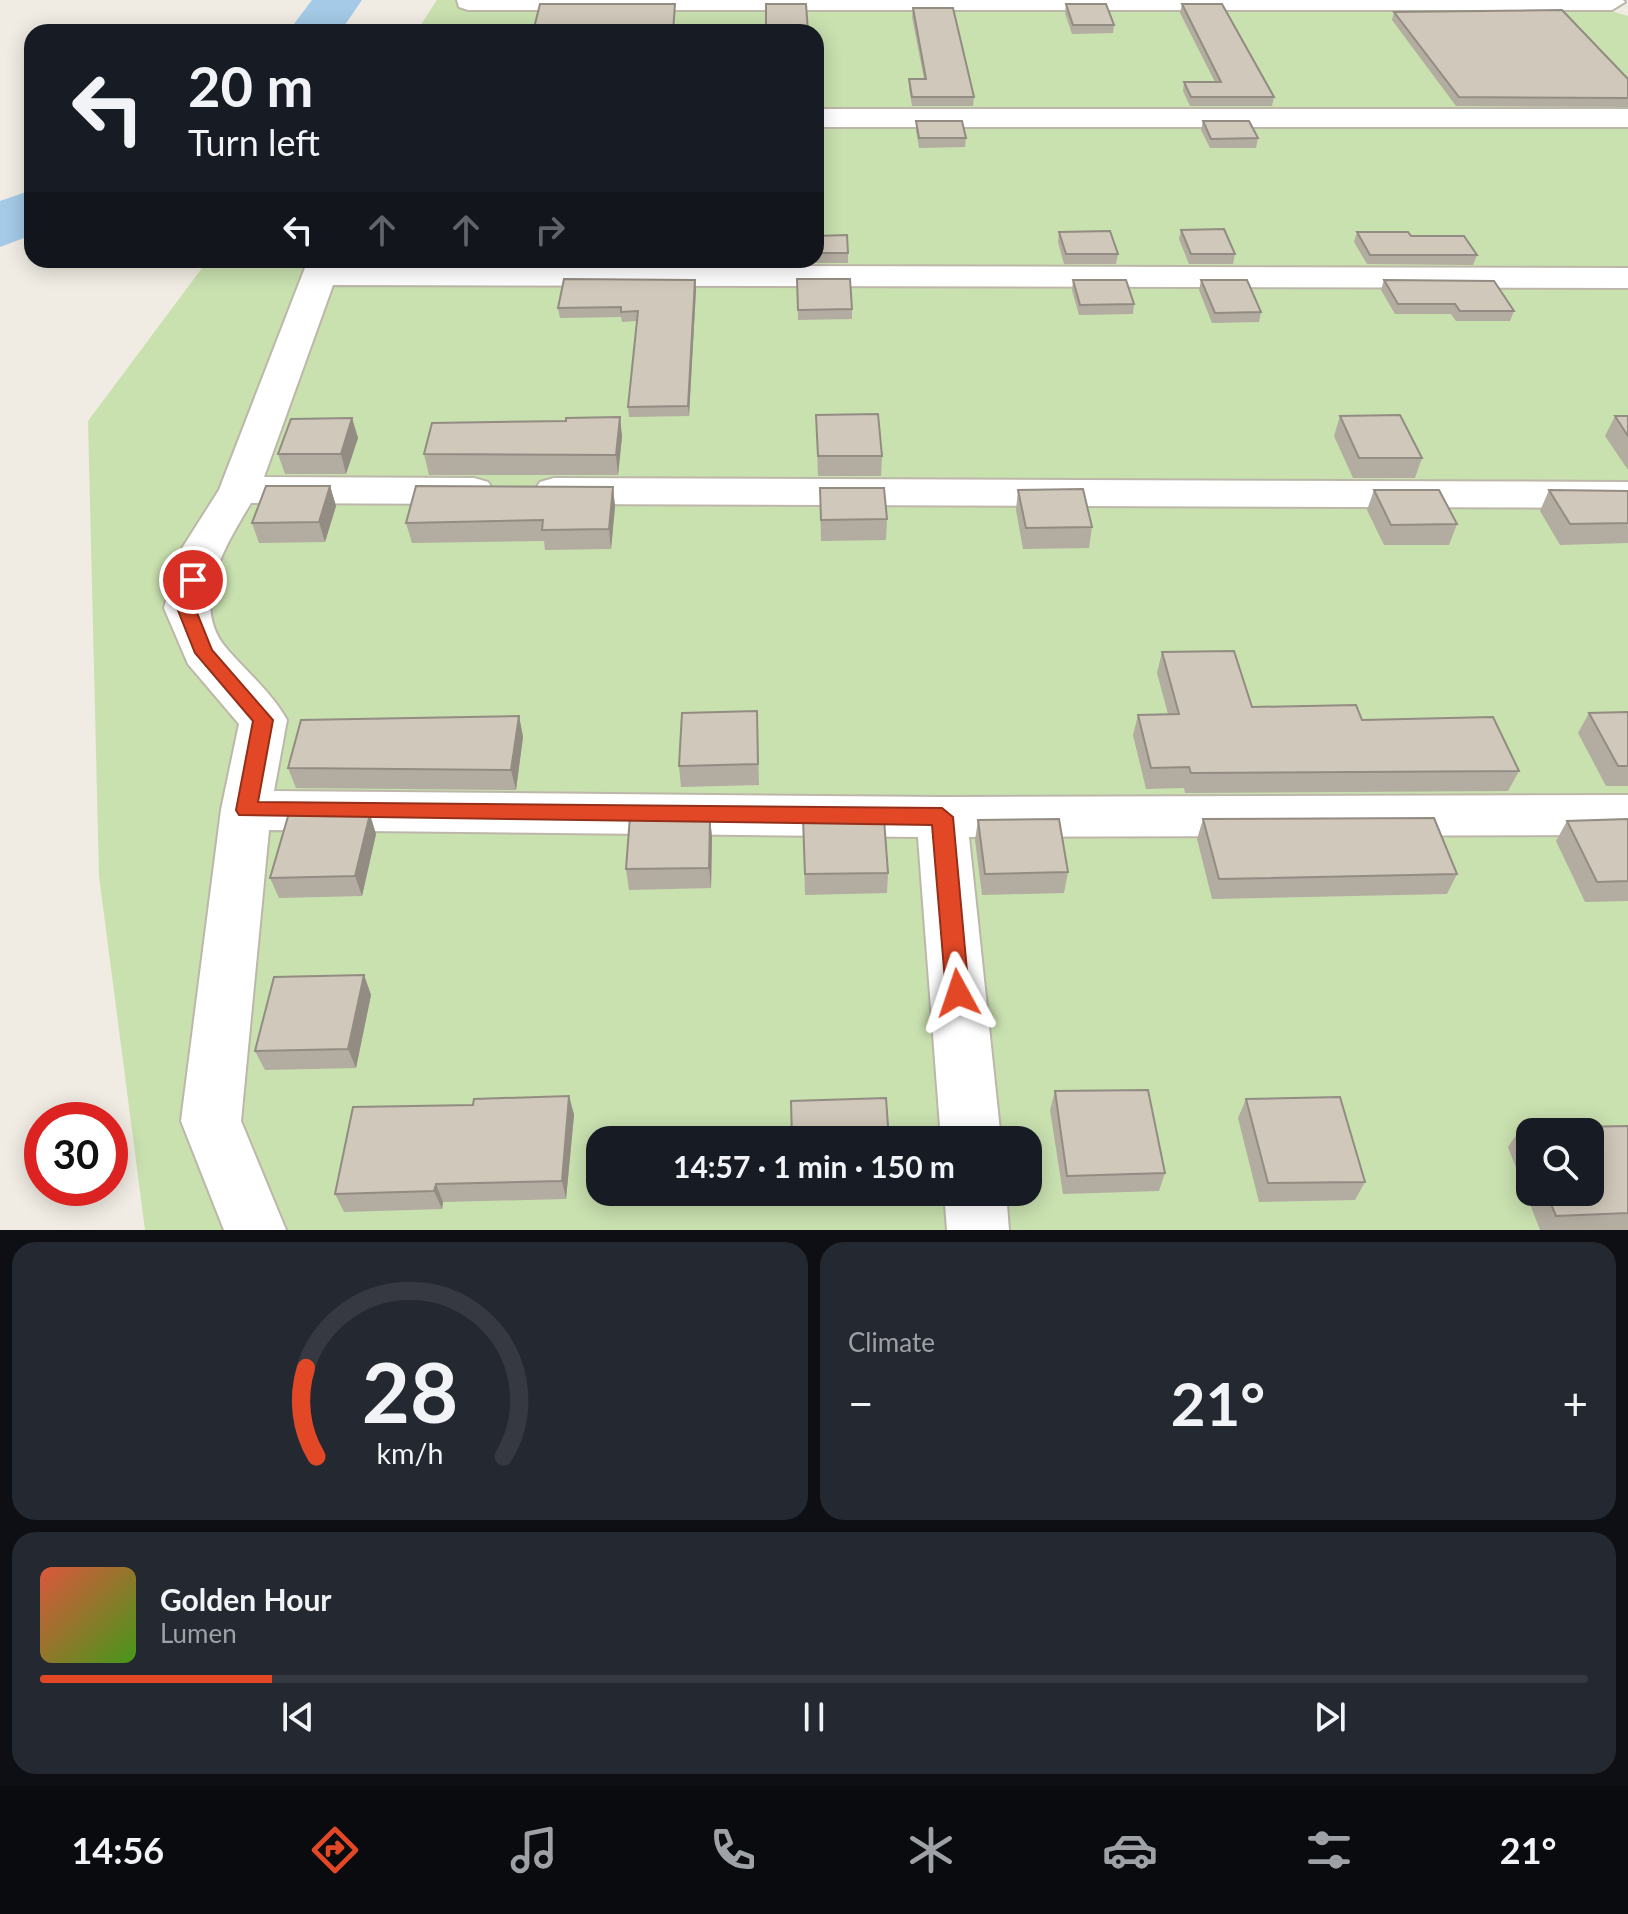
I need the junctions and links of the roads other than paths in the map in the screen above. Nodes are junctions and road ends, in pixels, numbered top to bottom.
1 (1615, 3) edge
2 (465, 8) edge
3 (824, 118) edge
4 (1628, 118) edge
5 (323, 268) edge
6 (442, 268) edge
7 (1628, 278) edge
8 (239, 490) junction
9 (1628, 495) edge
10 (246, 810) junction
11 (1628, 815) edge
12 (942, 817) junction
13 (970, 1126) edge
14 (976, 1206) edge
15 (255, 1230) edge
16 (978, 1230) edge

1 - 2 street
3 - 4 street
5 - 8 street
6 - 7 street
8 - 9 street
8 - 10 street
10 - 12 street
10 - 15 street
11 - 12 street
12 - 13 street
14 - 16 street

